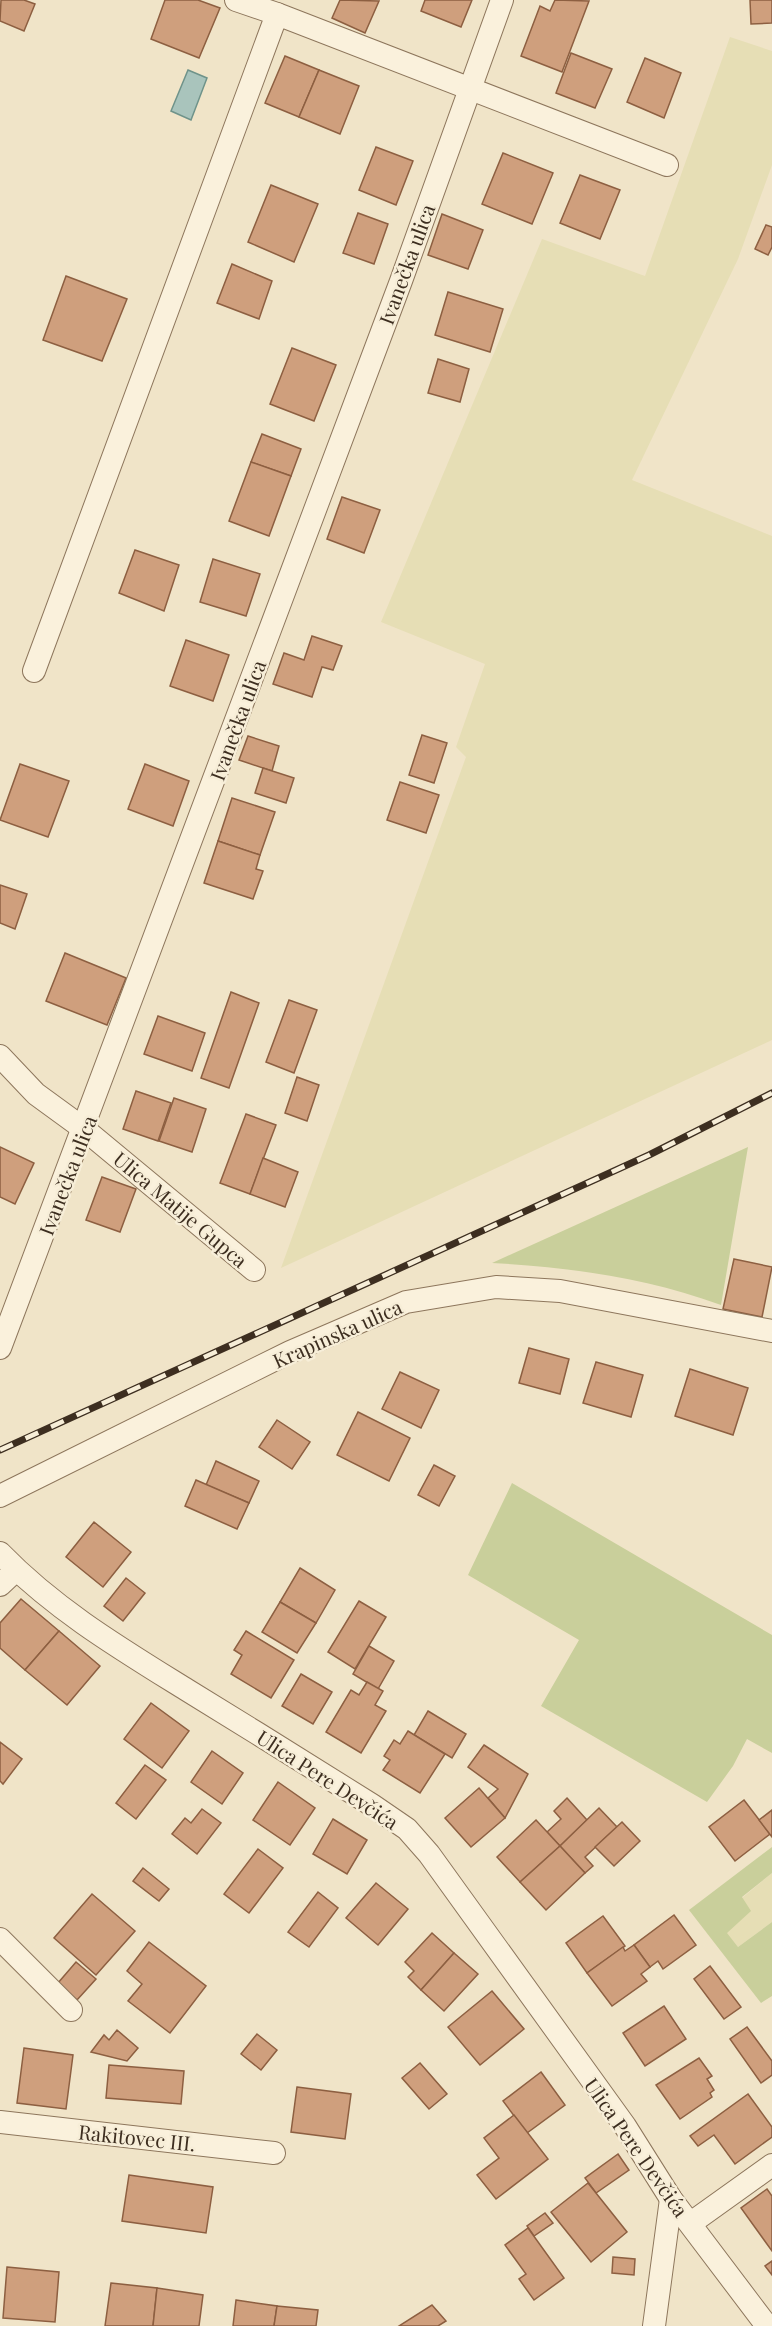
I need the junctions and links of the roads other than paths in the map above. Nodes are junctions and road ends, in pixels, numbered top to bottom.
1 (236, 0) edge
2 (502, 0) edge
3 (277, 14) junction
4 (468, 90) junction
5 (667, 165) dead end
6 (34, 671) dead end
7 (0, 1056) edge
8 (84, 1129) junction
9 (254, 1270) dead end
10 (772, 1331) edge
11 (0, 1348) edge
12 (0, 1496) edge
13 (0, 1553) edge
14 (8, 1577) edge
15 (0, 1939) edge
16 (72, 2010) dead end
17 (0, 2122) edge
18 (274, 2153) dead end
19 (772, 2165) edge
20 (671, 2199) junction
21 (691, 2223) junction
22 (654, 2326) edge
23 (767, 2326) edge

1 - 3 street
2 - 4 street, Ivanečka ulica
3 - 4 street
3 - 6 street
4 - 5 street
4 - 8 street, Ivanečka ulica
7 - 8 street, Ulica Matije Gupca
8 - 9 street, Ulica Matije Gupca
8 - 11 street, Ivanečka ulica
10 - 12 street, Krapinska ulica
13 - 14 street, Ulica Pere Devčića
14 - 20 street, Ulica Pere Devčića
15 - 16 street
17 - 18 street, Rakitovec III.
19 - 21 street, Ulica Pere Devčića
20 - 21 street, Ulica Pere Devčića
20 - 22 street
21 - 23 street, Ulica Pere Devčića

